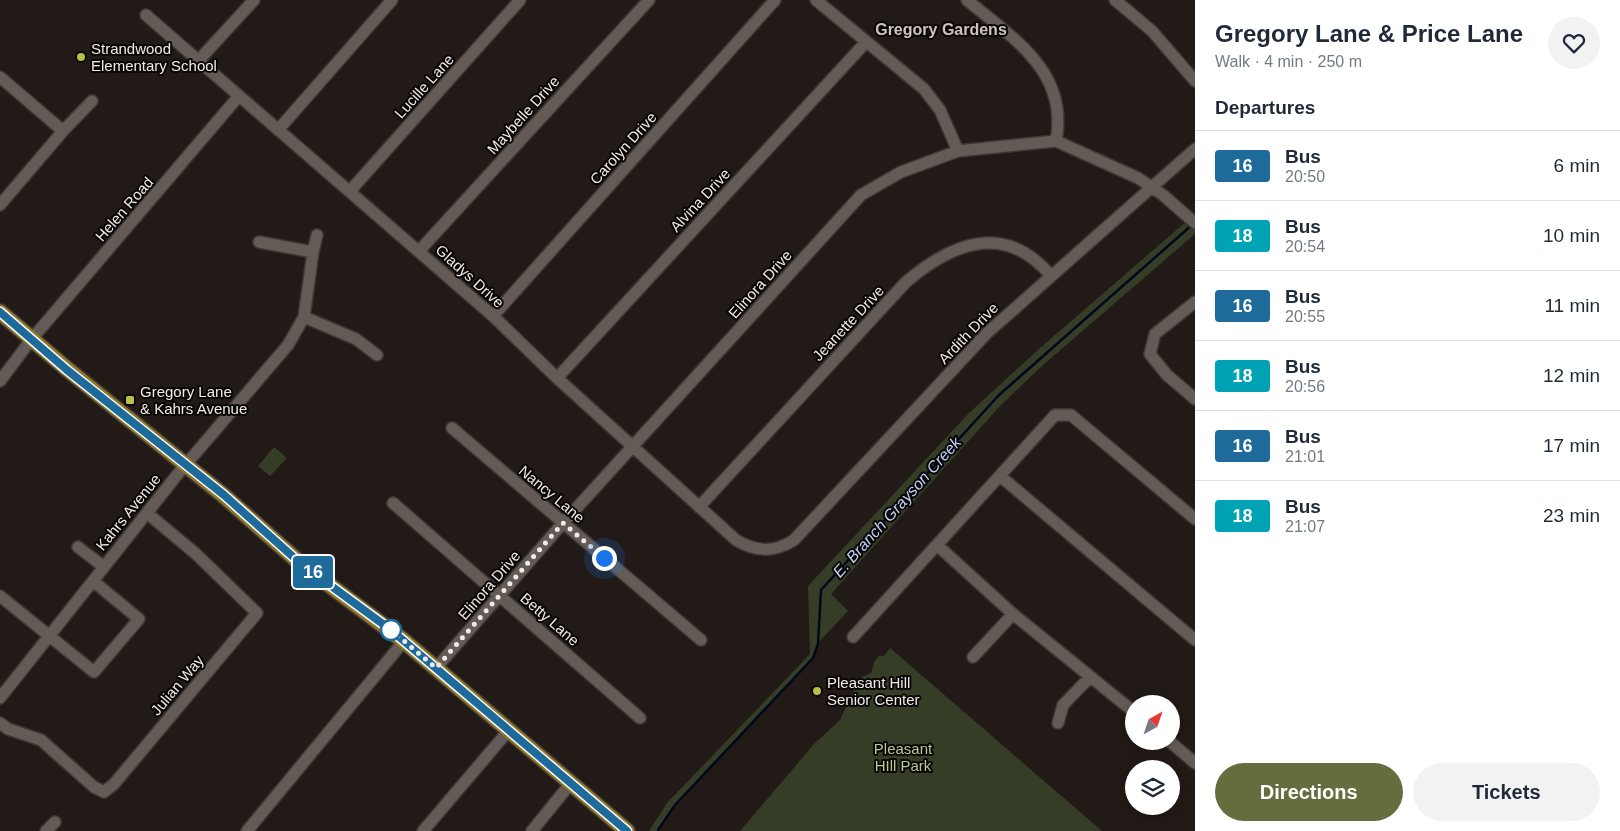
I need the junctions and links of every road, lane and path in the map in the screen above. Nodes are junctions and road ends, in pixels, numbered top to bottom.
1 (254, 0) edge
2 (392, 0) edge
3 (520, 0) edge
4 (649, 0) edge
5 (776, 0) edge
6 (816, 0) edge
7 (968, 0) edge
8 (1115, 0) edge
9 (146, 15) dead end
10 (866, 42) junction
11 (199, 60) junction
12 (0, 77) edge
13 (1195, 82) edge
14 (238, 97) junction
15 (92, 101) dead end
16 (278, 130) junction
17 (63, 131) junction
18 (1056, 141) junction
19 (1195, 149) edge
20 (958, 151) junction
21 (1152, 188) junction
22 (350, 191) junction
23 (0, 205) edge
24 (1192, 221) edge
25 (317, 236) dead end
26 (259, 242) dead end
27 (420, 251) junction
28 (313, 252) junction
29 (1051, 276) junction
30 (1195, 302) edge
31 (0, 312) edge
32 (493, 316) junction
33 (304, 317) junction
34 (31, 340) junction
35 (377, 355) dead end
36 (557, 378) junction
37 (0, 381) edge
38 (1195, 399) edge
39 (452, 428) dead end
40 (633, 445) junction
41 (186, 464) junction
42 (1000, 476) junction
43 (393, 503) dead end
44 (699, 507) junction
45 (147, 513) junction
46 (1195, 519) edge
47 (563, 523) junction
48 (937, 545) junction
49 (78, 547) dead end
50 (775, 550) joint
51 (104, 567) junction
52 (93, 581) junction
53 (500, 595) junction
54 (0, 596) edge
55 (1013, 614) junction
56 (49, 636) junction
57 (853, 637) dead end
58 (700, 640) dead end
59 (1195, 640) edge
60 (404, 641) junction
61 (974, 657) dead end
62 (436, 668) junction
63 (1090, 676) junction
64 (0, 698) edge
65 (1125, 705) edge
66 (640, 718) dead end
67 (0, 723) edge
68 (1058, 723) dead end
69 (509, 730) junction
70 (1180, 750) edge
71 (1195, 763) edge
72 (570, 784) junction
73 (55, 822) dead end
74 (46, 831) edge
75 (247, 831) edge
76 (423, 831) edge
77 (532, 831) edge
78 (627, 831) edge

1 - 11 street
2 - 16 street
3 - 22 street, Lucille Lane
4 - 27 street, Maybelle Drive
5 - 32 street, Carolyn Drive
6 - 10 street
7 - 18 street
8 - 13 street
9 - 11 street, Gladys Drive
10 - 20 street
10 - 36 street, Alvina Drive
11 - 14 street, Gladys Drive
12 - 17 street
14 - 16 street, Gladys Drive
14 - 34 street, Helen Road
15 - 17 street
16 - 22 street, Gladys Drive
17 - 23 street
18 - 20 street, Elinora Drive
18 - 21 street
19 - 21 street, Ardith Drive
20 - 40 street, Elinora Drive
21 - 24 street
21 - 29 street, Ardith Drive
22 - 27 street, Gladys Drive
25 - 28 street, Kahrs Avenue
26 - 28 street
27 - 32 street, Gladys Drive
28 - 33 street, Kahrs Avenue
29 - 44 street, Jeanette Drive
29 - 50 street, Ardith Drive
30 - 38 street
31 - 34 main road
32 - 36 street, Gladys Drive
33 - 35 street
33 - 41 street, Kahrs Avenue
34 - 37 street, Helen Road
34 - 41 main road
36 - 40 street, Gladys Drive
39 - 47 street, Nancy Lane
40 - 44 street, Gladys Drive
40 - 47 street, Elinora Drive
41 - 45 street, Kahrs Avenue
41 - 60 main road
42 - 46 street
42 - 48 street
42 - 59 street
43 - 53 street, Betty Lane
44 - 50 street, Gladys Drive
45 - 51 street, Kahrs Avenue
45 - 67 street, Julian Way
47 - 53 street, Elinora Drive
47 - 58 street, Nancy Lane
48 - 55 street
48 - 57 street
49 - 51 street
51 - 52 street, Kahrs Avenue
52 - 56 street, Kahrs Avenue
52 - 56 street
53 - 62 street, Elinora Drive
53 - 66 street, Betty Lane
54 - 56 street
55 - 61 street
55 - 63 street
56 - 64 street, Kahrs Avenue
60 - 62 main road
60 - 75 street
62 - 69 main road
63 - 65 street
63 - 68 street
69 - 72 main road
69 - 76 street
70 - 71 street
72 - 77 street
72 - 78 main road
73 - 74 street

